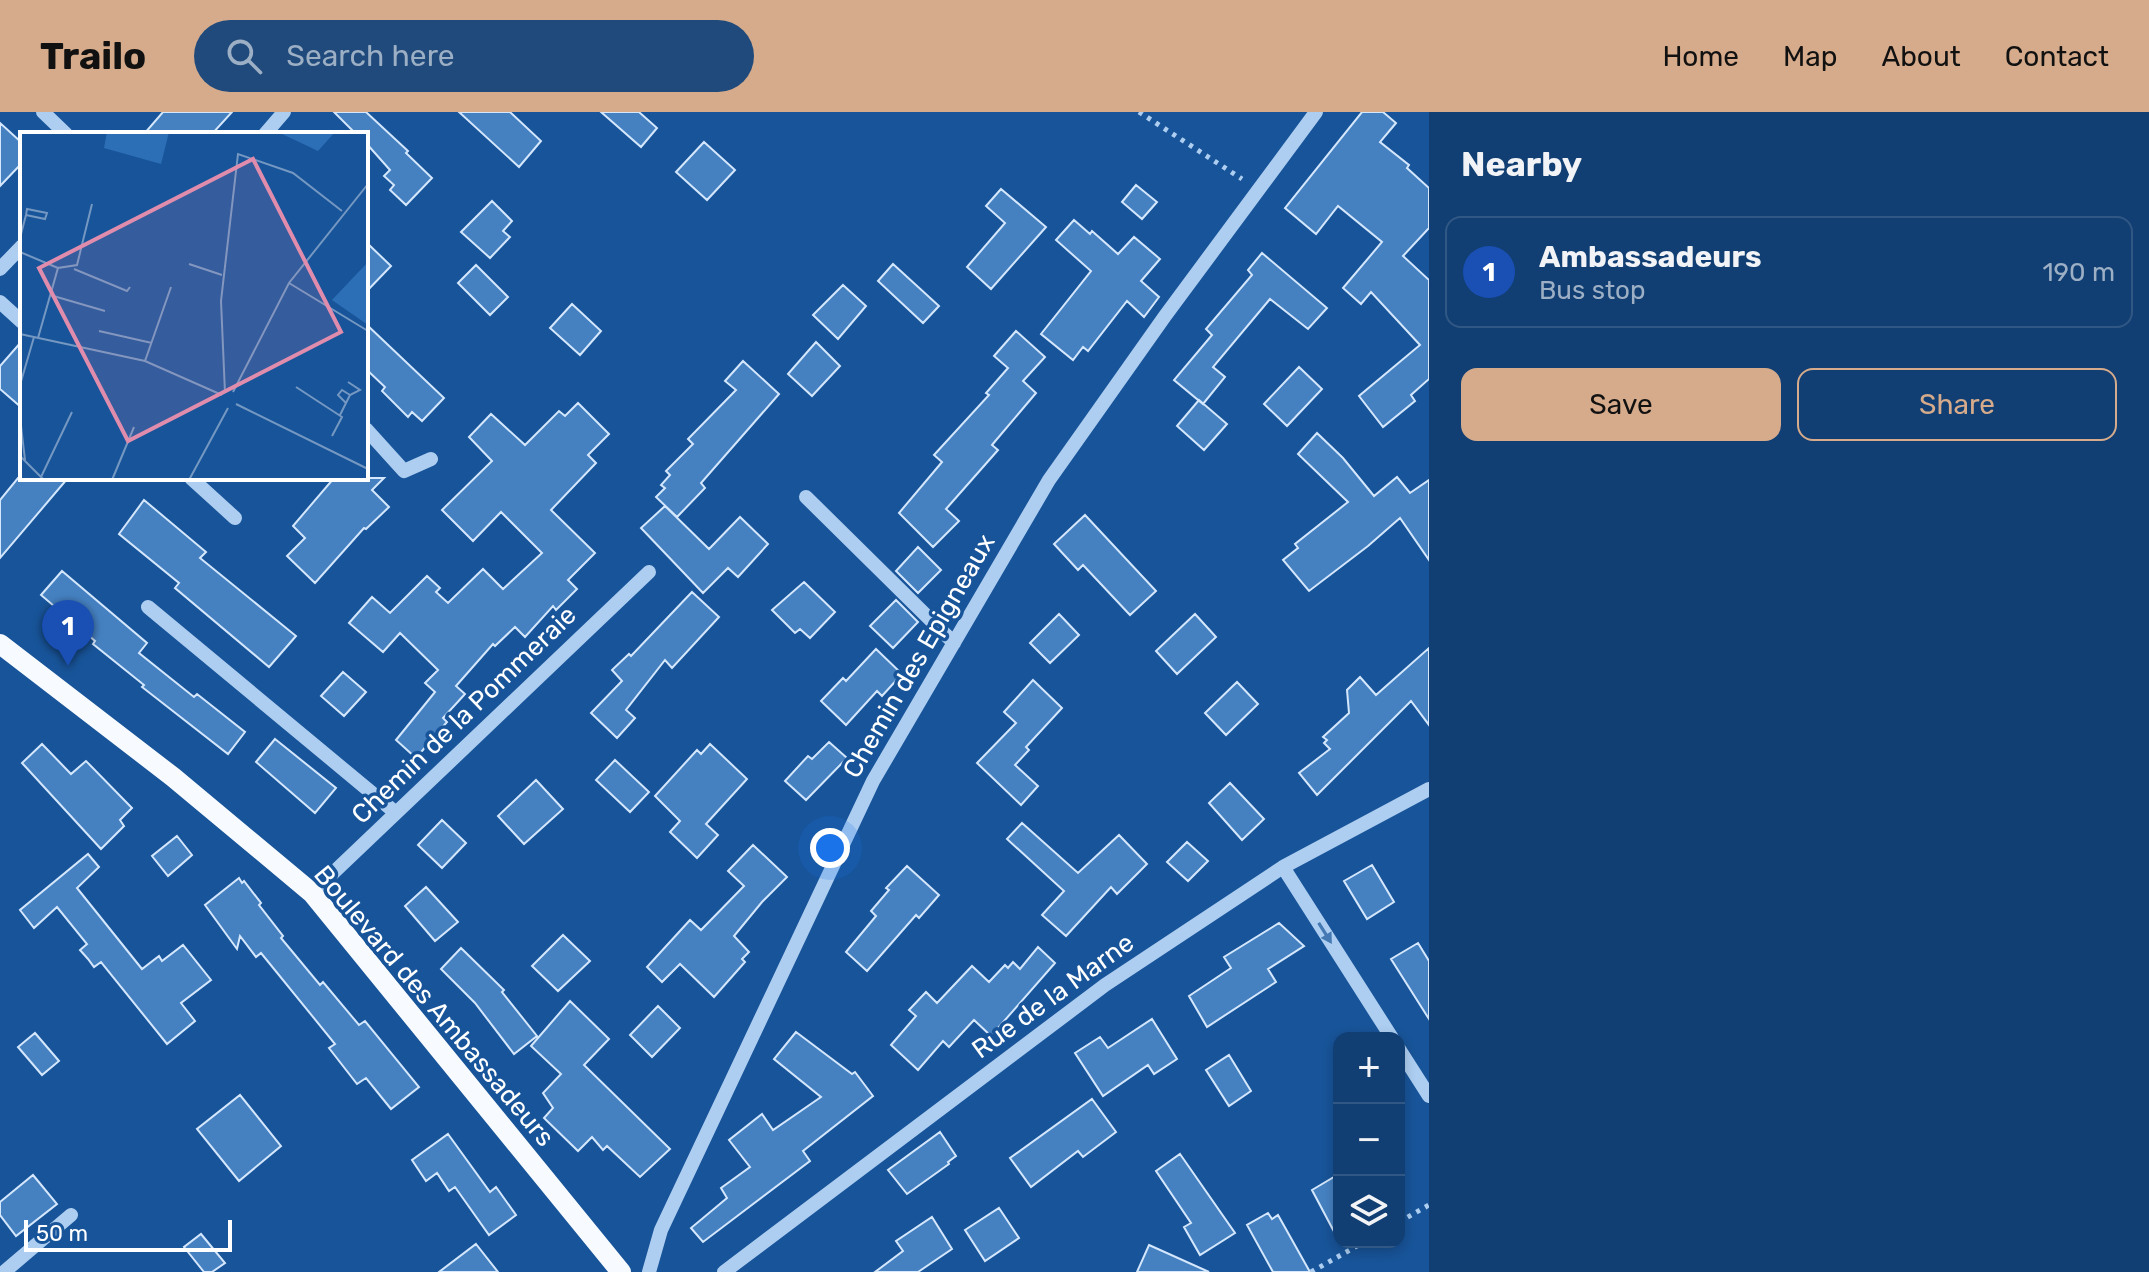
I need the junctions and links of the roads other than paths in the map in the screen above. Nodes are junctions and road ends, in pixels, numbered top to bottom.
1 (43, 112) edge
2 (284, 112) edge
3 (1316, 112) edge
4 (64, 132) edge
5 (267, 132) edge
6 (20, 248) edge
7 (0, 269) edge
8 (0, 302) edge
9 (20, 320) edge
10 (368, 431) edge
11 (431, 459) dead end
12 (193, 480) edge
13 (806, 497) dead end
14 (235, 518) dead end
15 (649, 572) dead end
16 (148, 607) dead end
17 (954, 643) junction
18 (0, 644) edge
19 (1429, 789) edge
20 (396, 813) junction
21 (1283, 867) junction
22 (312, 893) junction
23 (1388, 1032) edge
24 (1405, 1058) edge
25 (1429, 1096) edge
26 (71, 1215) dead end
27 (4, 1272) edge
28 (621, 1272) edge
29 (649, 1272) edge
30 (724, 1272) edge

1 - 4 street
2 - 5 street
3 - 17 street, Chemin des Epigneaux
6 - 7 street
8 - 9 street
10 - 11 street
12 - 14 street
13 - 17 street
15 - 20 street, Chemin de la Pommeraie
16 - 20 street
17 - 29 street, Chemin des Epigneaux
18 - 22 main road, Boulevard des Ambassadeurs
19 - 21 street, Rue de la Marne
20 - 22 street, Chemin de la Pommeraie
21 -> 23 street
21 - 30 street, Rue de la Marne
22 - 28 main road, Boulevard des Ambassadeurs
24 - 25 street
26 - 27 street

